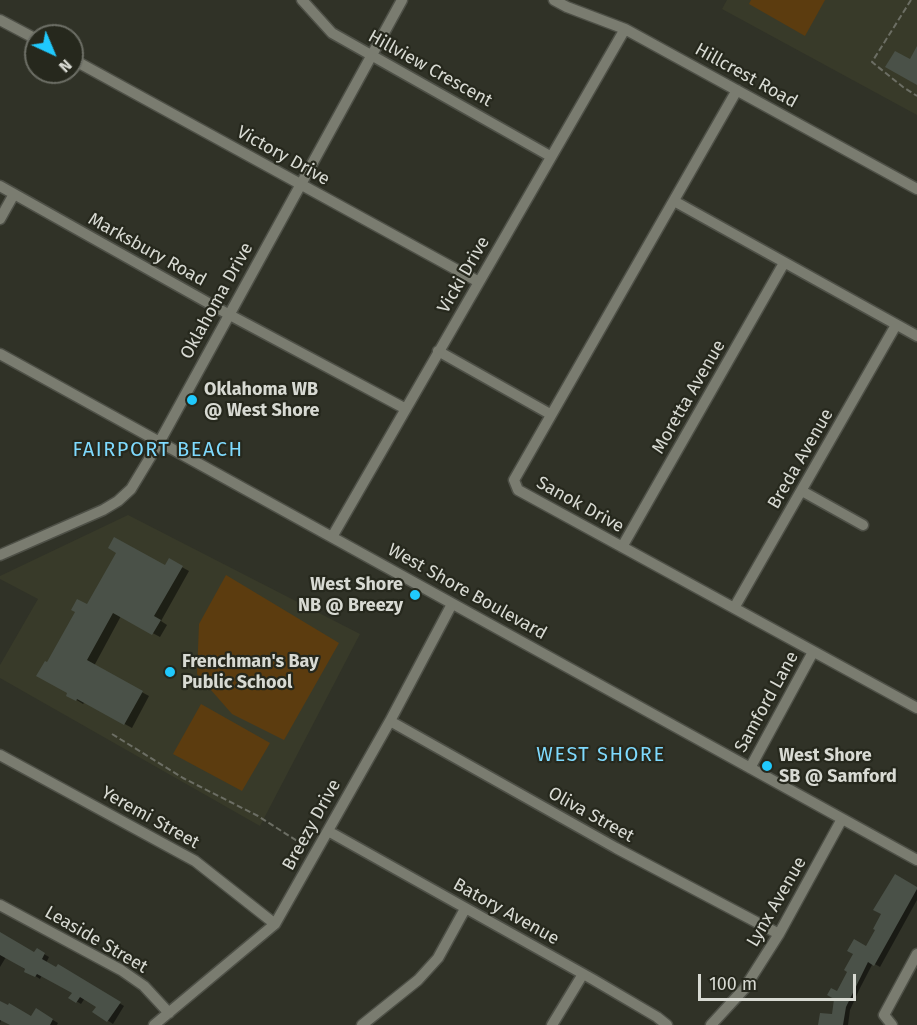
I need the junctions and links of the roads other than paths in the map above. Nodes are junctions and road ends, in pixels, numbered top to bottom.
1 (302, 0) edge
2 (402, 0) edge
3 (554, 0) edge
4 (0, 20) edge
5 (625, 29) junction
6 (24, 33) edge
7 (372, 56) junction
8 (84, 66) edge
9 (737, 90) junction
10 (550, 156) junction
11 (301, 184) junction
12 (0, 186) edge
13 (917, 189) edge
14 (14, 194) junction
15 (674, 201) junction
16 (0, 219) edge
17 (784, 263) junction
18 (479, 282) junction
19 (228, 314) junction
20 (896, 325) junction
21 (917, 336) edge
22 (438, 351) junction
23 (0, 354) edge
24 (406, 409) junction
25 (550, 414) junction
26 (160, 441) junction
27 (802, 491) junction
28 (863, 525) dead end
29 (332, 537) junction
30 (622, 547) junction
31 (0, 555) edge
32 (452, 604) junction
33 (734, 608) junction
34 (813, 652) junction
35 (917, 708) edge
36 (390, 721) junction
37 (0, 755) edge
38 (750, 768) junction
39 (842, 819) junction
40 (328, 831) junction
41 (917, 860) edge
42 (0, 905) edge
43 (465, 909) junction
44 (275, 924) junction
45 (779, 934) junction
46 (917, 954) edge
47 (583, 974) junction
48 (169, 1013) junction
49 (154, 1025) edge
50 (362, 1025) edge
51 (552, 1025) edge
52 (667, 1025) edge
53 (711, 1025) edge
54 (892, 1025) edge

1 - 7 street, Hillview Crescent
2 - 7 street, Oklahoma Drive
3 - 5 street, Hillcrest Road
4 - 6 street
5 - 9 street, Hillcrest Road
5 - 10 street, Vicki Drive
7 - 10 street, Hillview Crescent
7 - 11 street, Oklahoma Drive
8 - 11 street, Victory Drive
9 - 13 street, Hillcrest Road
9 - 15 street, Sanok Drive
10 - 18 street, Vicki Drive
11 - 18 street, Victory Drive
11 - 19 street, Oklahoma Drive
12 - 14 street, Marksbury Road
14 - 16 street
14 - 19 street, Marksbury Road
15 - 17 street
15 - 25 street, Sanok Drive
17 - 20 street
17 - 30 street, Moretta Avenue
18 - 22 street, Vicki Drive
19 - 24 street, Marksbury Road
19 - 26 street, Oklahoma Drive
20 - 21 street
20 - 27 street, Breda Avenue
22 - 24 street, Vicki Drive
22 - 25 street
23 - 26 street, West Shore Boulevard
24 - 29 street, Vicki Drive
25 - 30 street, Sanok Drive
26 - 29 street, West Shore Boulevard
26 - 31 street, Oklahoma Drive
27 - 28 street
27 - 33 street, Breda Avenue
29 - 32 street, West Shore Boulevard
30 - 33 street, Sanok Drive
32 - 36 street, Breezy Drive
32 - 38 street, West Shore Boulevard
33 - 34 street, Sanok Drive
34 - 35 street, Sanok Drive
34 - 38 street, Samford Lane
36 - 40 street, Breezy Drive
36 - 45 street, Oliva Street
37 - 44 street, Yeremi Street
38 - 39 street, West Shore Boulevard
39 - 41 street, West Shore Boulevard
39 - 45 street, Lynx Avenue
40 - 43 street, Batory Avenue
40 - 44 street, Breezy Drive
42 - 48 street, Leaside Street
43 - 47 street, Batory Avenue
43 - 50 street
44 - 48 street, Breezy Drive
45 - 53 street, Lynx Avenue
46 - 54 street
47 - 51 street
47 - 52 street, Batory Avenue
48 - 49 street, Breezy Drive

